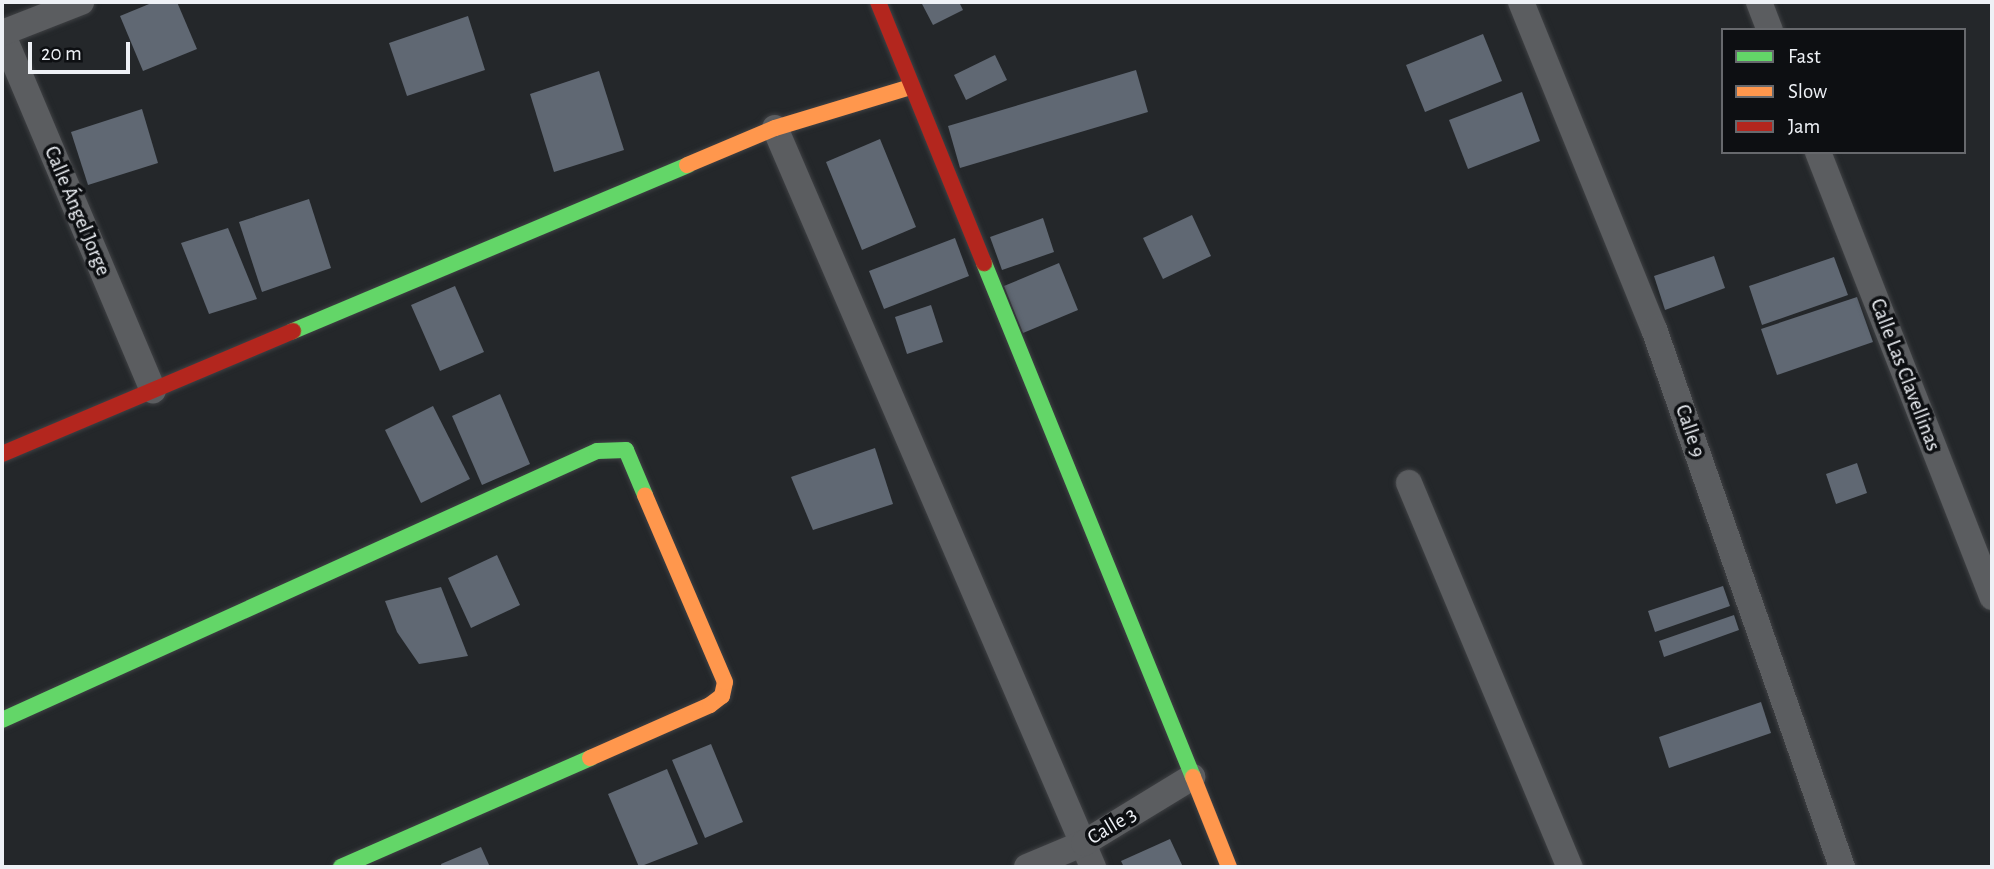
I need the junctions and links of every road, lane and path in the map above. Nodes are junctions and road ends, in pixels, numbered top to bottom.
1 (81, 2) edge
2 (878, 2) edge
3 (1521, 2) edge
4 (1759, 2) edge
5 (1769, 28) edge
6 (2, 33) edge
7 (911, 87) junction
8 (775, 128) junction
9 (1819, 154) edge
10 (153, 390) junction
11 (2, 454) edge
12 (1409, 483) dead end
13 (1992, 597) edge
14 (2, 720) edge
15 (1192, 777) junction
16 (1089, 855) edge
17 (341, 867) edge
18 (1027, 867) edge
19 (1228, 867) edge
20 (1570, 867) edge
21 (1842, 867) edge

1 - 6 street
2 - 7 street
3 - 21 street, Calle 9
4 - 5 street
6 - 10 street, Calle Ángel Jorge
7 - 8 street
7 - 15 street
8 - 10 street
8 - 16 street
9 - 13 street, Calle Las Clavellinas
10 - 11 street
12 - 20 street
14 - 17 street
15 - 16 street, Calle 3
15 - 19 street
16 - 18 street, Calle 3

